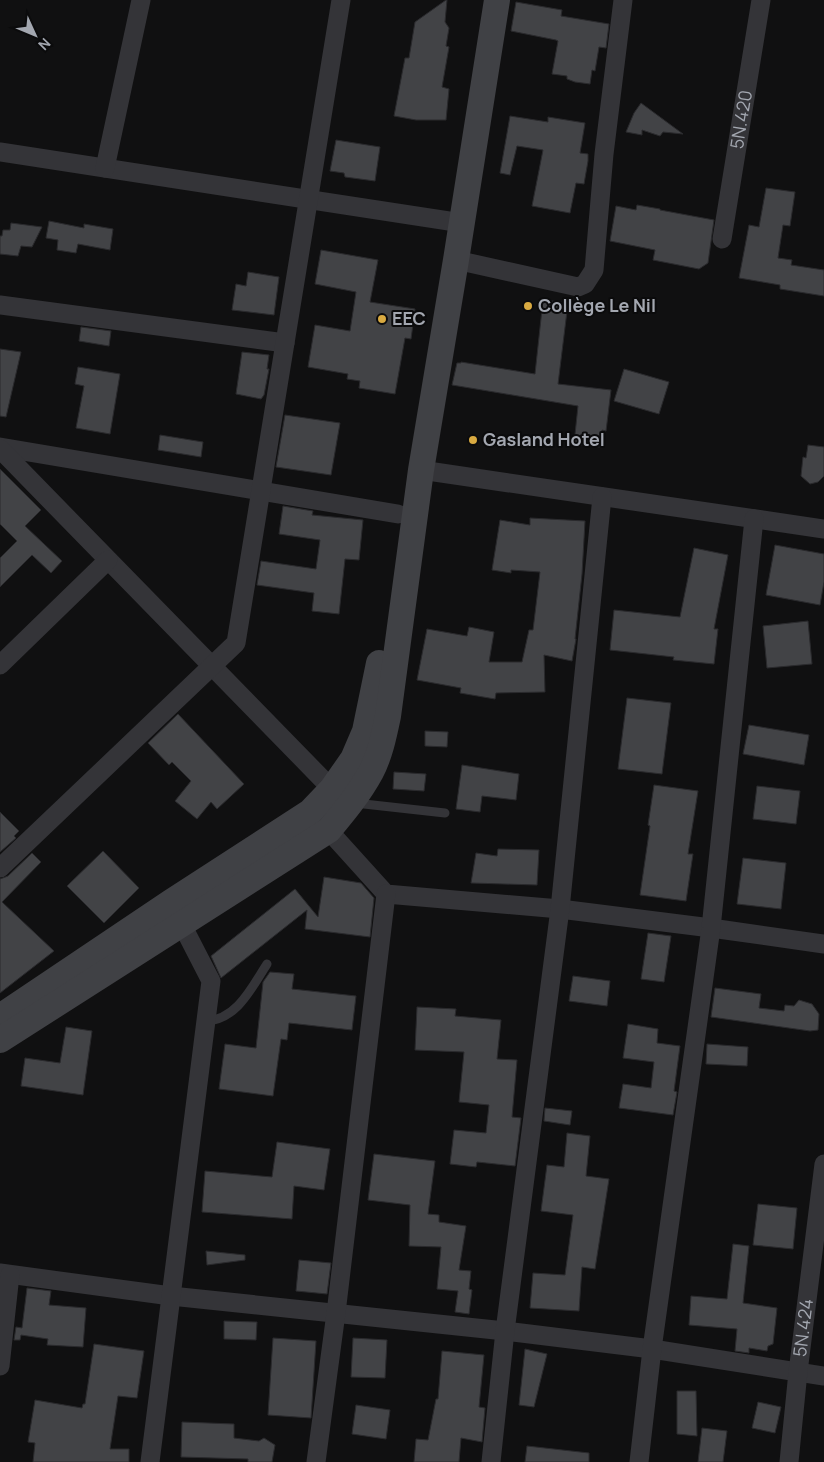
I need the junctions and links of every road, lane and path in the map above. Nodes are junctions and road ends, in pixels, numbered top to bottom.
1 (141, 0) edge
2 (341, 0) edge
3 (482, 0) edge
4 (497, 0) edge
5 (623, 0) edge
6 (761, 0) edge
7 (0, 152) edge
8 (105, 168) junction
9 (308, 199) junction
10 (453, 221) junction
11 (722, 239) dead end
12 (456, 260) junction
13 (0, 305) edge
14 (285, 343) junction
15 (0, 448) edge
16 (421, 470) junction
17 (261, 492) junction
18 (602, 497) junction
19 (398, 514) junction
20 (754, 519) junction
21 (824, 529) edge
22 (108, 560) junction
23 (0, 665) edge
24 (212, 666) junction
25 (342, 796) junction
26 (310, 812) junction
27 (445, 813) dead end
28 (329, 830) junction
29 (0, 868) edge
30 (386, 894) junction
31 (560, 909) junction
32 (176, 913) junction
33 (710, 928) junction
34 (824, 944) edge
35 (267, 964) dead end
36 (0, 1016) edge
37 (206, 1021) junction
38 (0, 1040) edge
39 (824, 1164) edge
40 (5, 1274) edge
41 (171, 1296) junction
42 (336, 1313) junction
43 (505, 1331) junction
44 (652, 1349) junction
45 (0, 1366) edge
46 (798, 1372) junction
47 (824, 1376) edge
48 (150, 1462) edge
49 (316, 1462) edge
50 (491, 1462) edge
51 (639, 1462) edge
52 (788, 1462) edge

1 - 8 street
2 - 9 street
3 - 10 main road
4 - 10 main road
5 - 12 street
6 - 11 street, 5N.420
7 - 8 street
8 - 9 street
9 - 10 street
9 - 14 street
10 - 12 main road
10 - 19 main road
12 - 16 main road
13 - 14 street
14 - 17 street
15 - 17 street
15 - 22 street
16 - 18 street
16 - 25 main road
17 - 19 street
17 - 24 street
18 - 20 street
18 - 31 street
19 - 25 main road
20 - 21 street
20 - 33 street
22 - 23 street
22 - 24 street
24 - 25 street
24 - 29 street
25 - 26 main road
25 - 27 lane
25 - 28 main road
26 - 28 street
26 - 32 main road
28 - 30 street
28 - 32 main road
30 - 31 street
30 - 42 street
31 - 33 street
31 - 43 street
32 - 36 main road
32 - 37 street
32 - 38 main road
33 - 34 street
33 - 44 street
35 - 37 lane
37 - 41 street
39 - 46 street, 5N.424
40 - 41 street
40 - 45 street
41 - 42 street
41 - 48 street
42 - 43 street
42 - 49 street
43 - 44 street
43 - 50 street
44 - 46 street
44 - 51 street
46 - 47 street
46 - 52 street, 5N.424

